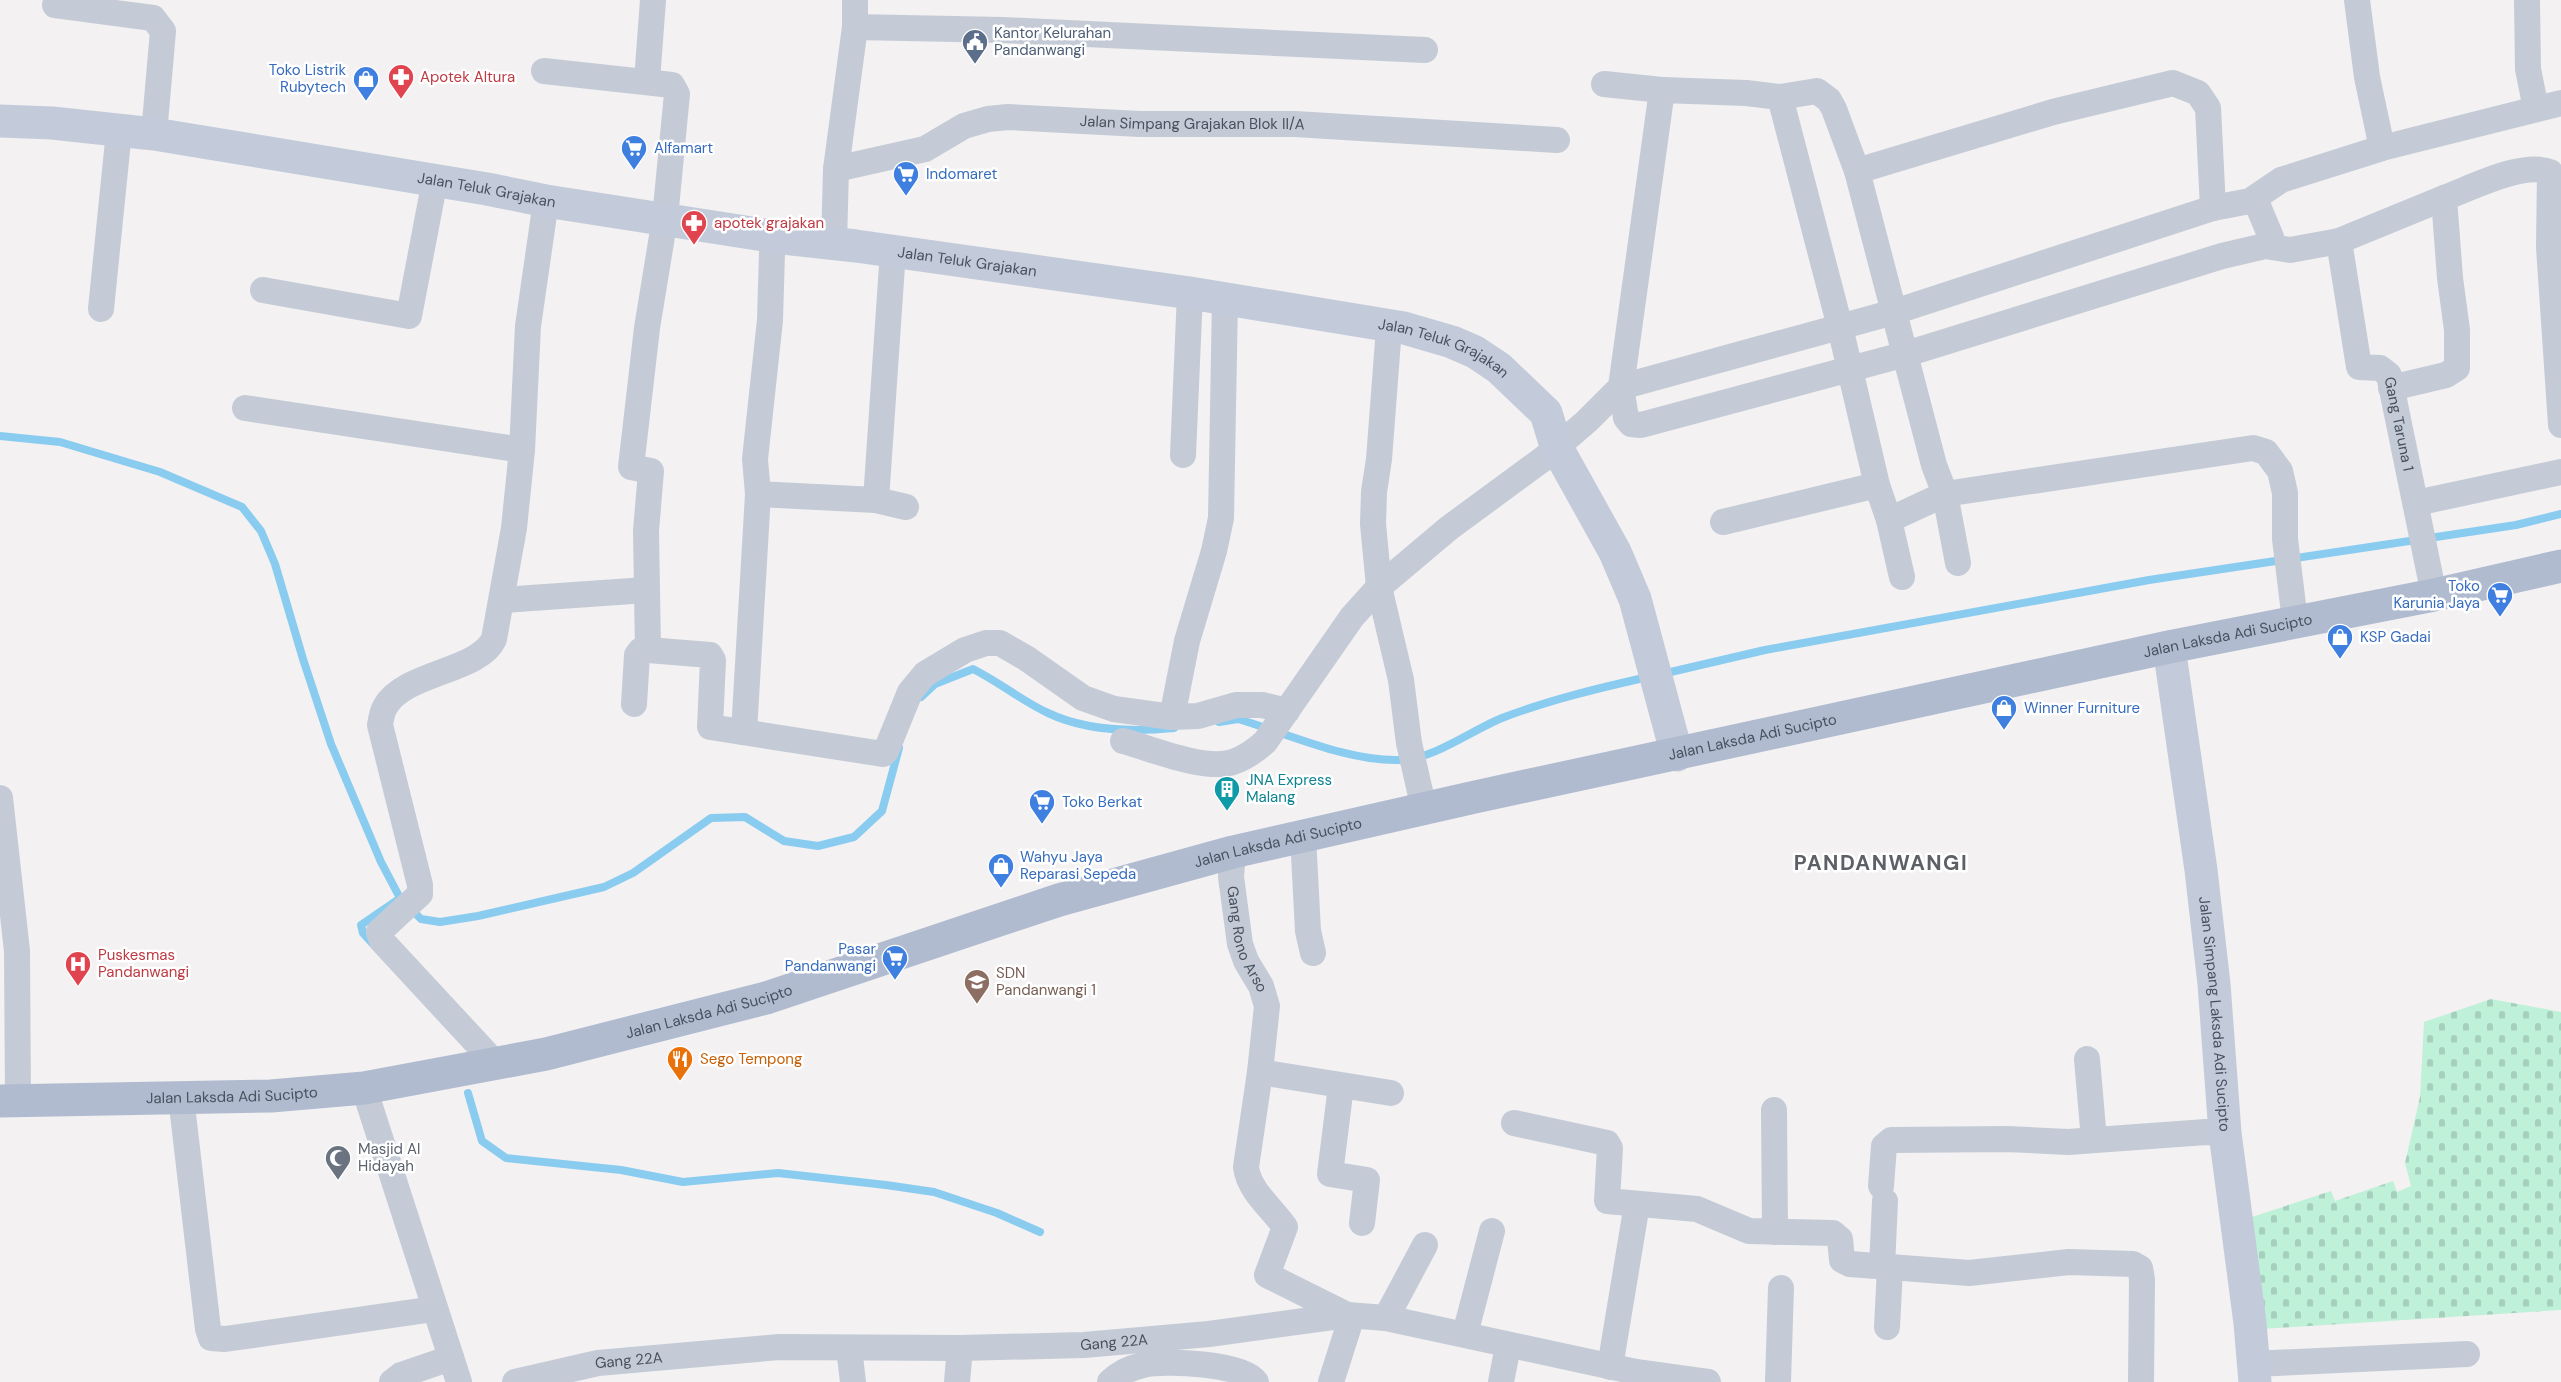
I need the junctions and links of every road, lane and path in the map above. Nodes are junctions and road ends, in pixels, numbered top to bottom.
1 (653, 0) edge
2 (855, 0) edge
3 (2357, 0) edge
4 (2527, 0) edge
5 (55, 5) dead end
6 (855, 27) junction
7 (1425, 50) dead end
8 (544, 71) dead end
9 (647, 81) junction
10 (1604, 84) dead end
11 (1662, 90) junction
12 (1780, 97) junction
13 (2561, 103) edge
14 (2536, 109) junction
15 (0, 121) edge
16 (119, 131) junction
17 (154, 134) junction
18 (1557, 140) dead end
19 (2382, 148) junction
20 (836, 168) junction
21 (1857, 171) junction
22 (435, 180) junction
23 (2444, 198) junction
24 (546, 201) junction
25 (2250, 201) junction
26 (2213, 208) junction
27 (665, 218) junction
28 (2340, 241) junction
29 (834, 244) junction
30 (2265, 246) junction
31 (893, 251) junction
32 (772, 253) dead end
33 (263, 290) dead end
34 (1190, 293) junction
35 (1225, 299) junction
36 (101, 309) dead end
37 (1894, 312) junction
38 (1840, 327) junction
39 (1388, 341) dead end
40 (1906, 354) junction
41 (1851, 369) junction
42 (1622, 387) junction
43 (2391, 388) junction
44 (245, 408) dead end
45 (2561, 425) edge
46 (1556, 446) junction
47 (522, 450) junction
48 (1183, 455) dead end
49 (2561, 472) edge
50 (1877, 484) junction
51 (758, 494) junction
52 (1945, 494) junction
53 (876, 500) junction
54 (906, 507) dead end
55 (2417, 509) junction
56 (1889, 520) junction
57 (1723, 522) dead end
58 (1958, 563) dead end
59 (2561, 566) edge
60 (1902, 577) dead end
61 (1379, 587) junction
62 (646, 590) junction
63 (2434, 595) junction
64 (503, 600) junction
65 (2295, 621) junction
66 (2169, 647) junction
67 (648, 650) junction
68 (634, 704) dead end
69 (1286, 712) junction
70 (1172, 717) junction
71 (744, 732) junction
72 (1124, 741) dead end
73 (1677, 755) junction
74 (0, 798) edge
75 (1424, 809) junction
76 (1303, 836) junction
77 (1233, 852) junction
78 (1313, 953) dead end
79 (2087, 1059) dead end
80 (496, 1064) junction
81 (1260, 1072) junction
82 (1341, 1086) junction
83 (364, 1088) junction
84 (1391, 1093) dead end
85 (181, 1097) junction
86 (9, 1101) edge
87 (1774, 1110) dead end
88 (1514, 1123) dead end
89 (2225, 1133) junction
90 (2094, 1140) junction
91 (1637, 1204) junction
92 (1362, 1223) dead end
93 (1492, 1231) dead end
94 (1775, 1232) junction
95 (1425, 1245) dead end
96 (1886, 1268) junction
97 (1781, 1288) dead end
98 (434, 1309) junction
99 (1350, 1316) junction
100 (1386, 1318) junction
101 (1887, 1327) dead end
102 (1465, 1334) junction
103 (1508, 1346) junction
104 (849, 1348) junction
105 (960, 1348) junction
106 (2467, 1354) dead end
107 (451, 1358) junction
108 (1610, 1367) junction
109 (2254, 1373) edge
110 (392, 1382) edge
111 (459, 1382) edge
112 (515, 1382) edge
113 (853, 1382) edge
114 (957, 1382) edge
115 (1110, 1382) edge
116 (1256, 1382) edge
117 (1331, 1382) edge
118 (1501, 1382) edge
119 (1708, 1382) edge
120 (1778, 1382) edge
121 (2141, 1382) edge

1 - 9 street
2 - 6 street
3 - 19 street
4 - 14 street
5 - 17 street
6 - 7 street
6 - 20 street
8 - 9 street
9 - 27 street
10 - 11 street
11 - 12 street
11 - 42 street
12 - 21 street
12 - 38 street
13 - 14 street
14 - 19 street
15 - 16 street, Jalan Teluk Grajakan
16 - 17 street, Jalan Teluk Grajakan
16 - 36 street
17 - 22 street, Jalan Teluk Grajakan
18 - 20 street, Jalan Simpang Grajakan Blok II/A
19 - 25 street
20 - 29 street
21 - 26 street
21 - 37 street
22 - 24 street, Jalan Teluk Grajakan
22 - 33 street
23 - 28 street
23 - 43 street
23 - 45 street
24 - 27 street, Jalan Teluk Grajakan
24 - 47 street
25 - 26 street
25 - 30 street
26 - 37 street
27 - 29 street, Jalan Teluk Grajakan
27 - 62 street
28 - 30 street
28 - 43 street, Gang Taruna 1
29 - 31 street, Jalan Teluk Grajakan
30 - 40 street
31 - 34 street, Jalan Teluk Grajakan
31 - 53 street
32 - 51 street
34 - 35 street, Jalan Teluk Grajakan
34 - 48 street
35 - 46 street, Jalan Teluk Grajakan
35 - 70 street
37 - 38 street
37 - 40 street
38 - 41 street
38 - 42 street
39 - 61 street
40 - 41 street
40 - 52 street
41 - 42 street
41 - 50 street
42 - 46 street
43 - 55 street, Gang Taruna 1
44 - 47 street
46 - 61 street
46 - 73 street, Jalan Teluk Grajakan
47 - 64 street
49 - 55 street
50 - 56 street
50 - 57 street
51 - 53 street
51 - 71 street
52 - 56 street
52 - 58 street
52 - 65 street
53 - 54 street
55 - 63 street, Gang Taruna 1
56 - 60 street
59 - 63 main road, Jalan Laksda Adi Sucipto
61 - 69 street
61 - 75 street
62 - 64 street
62 - 67 street
63 - 65 main road, Jalan Laksda Adi Sucipto
64 - 80 street
65 - 66 main road, Jalan Laksda Adi Sucipto
66 - 73 main road, Jalan Laksda Adi Sucipto
66 - 89 street, Jalan Simpang Laksda Adi Sucipto
67 - 68 street
67 - 71 street
69 - 70 street
69 - 72 street
70 - 71 street
73 - 75 main road, Jalan Laksda Adi Sucipto
74 - 86 street
75 - 76 main road, Jalan Laksda Adi Sucipto
76 - 77 main road, Jalan Laksda Adi Sucipto
76 - 78 street
77 - 80 main road, Jalan Laksda Adi Sucipto
77 - 81 street, Gang Rono Arso
79 - 90 street
80 - 83 main road, Jalan Laksda Adi Sucipto
81 - 82 street
81 - 99 street, Gang Rono Arso
82 - 84 street
82 - 92 street
83 - 85 main road, Jalan Laksda Adi Sucipto
83 - 98 street
85 - 86 main road, Jalan Laksda Adi Sucipto
85 - 98 street
87 - 94 street
88 - 91 street
89 - 90 street
89 - 109 street, Jalan Simpang Laksda Adi Sucipto
90 - 96 street
91 - 94 street
91 - 108 street
93 - 102 street
94 - 96 street
95 - 100 street
96 - 101 street
96 - 121 street
97 - 120 street
98 - 107 street
99 - 100 street, Gang 22A
99 - 105 street, Gang 22A
99 - 117 street
100 - 102 street, Gang 22A
102 - 103 street, Gang 22A
103 - 108 street, Gang 22A
103 - 118 street
104 - 105 street, Gang 22A
104 - 112 street, Gang 22A
104 - 113 street
105 - 114 street
106 - 109 street
107 - 110 street
107 - 111 street
108 - 119 street, Gang 22A
115 - 116 street

